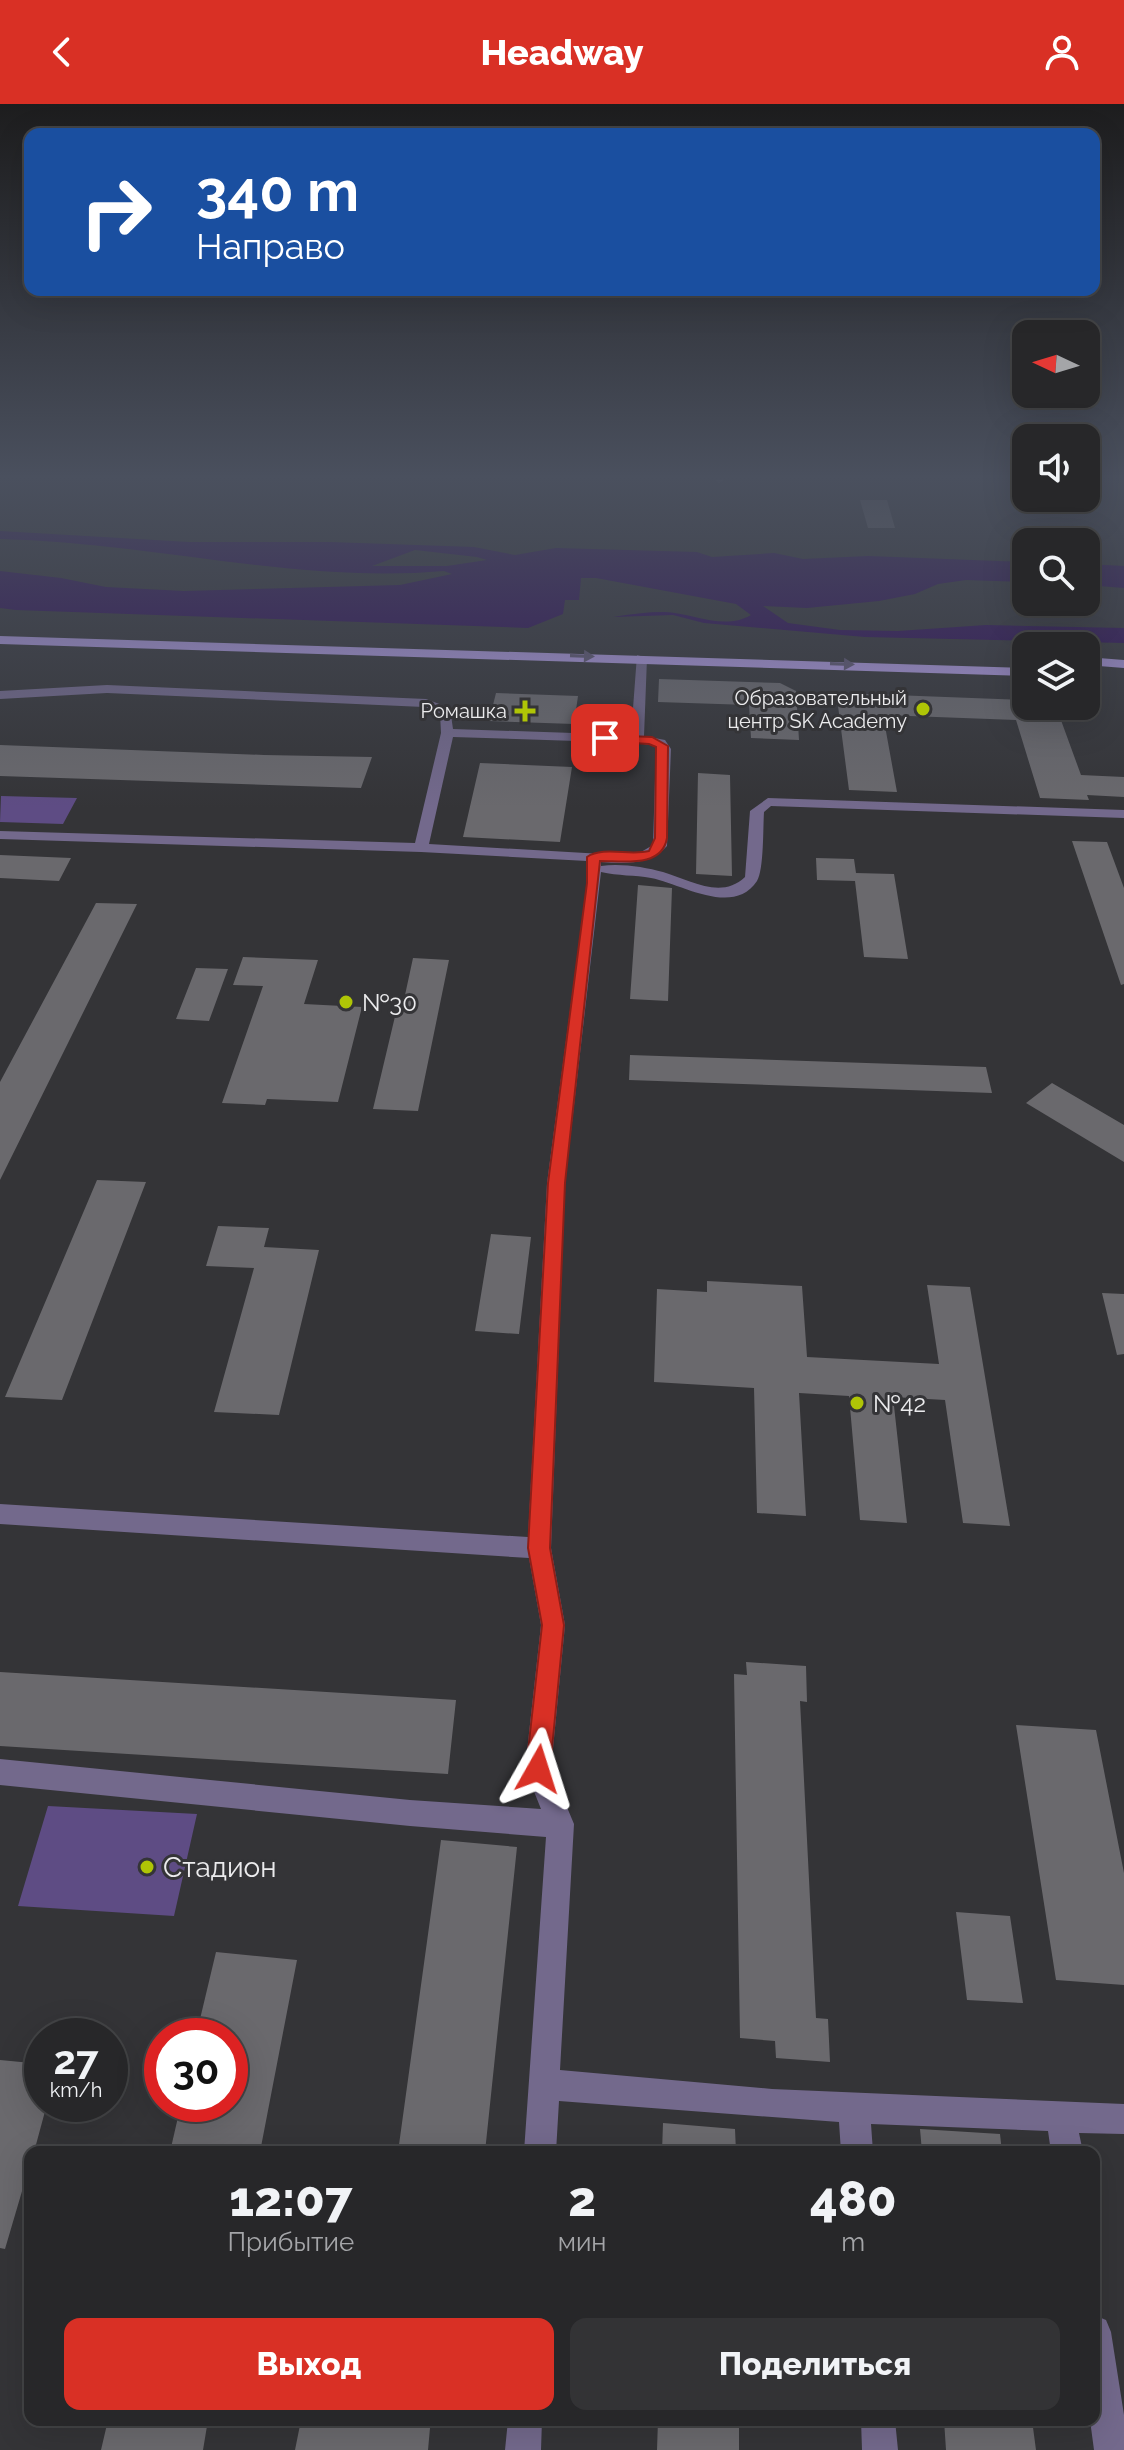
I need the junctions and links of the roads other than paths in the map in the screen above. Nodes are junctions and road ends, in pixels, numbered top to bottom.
1 (0, 629) edge
2 (0, 640) edge
3 (567, 644) dead end
4 (630, 645) dead end
5 (643, 652) junction
6 (1100, 662) edge
7 (1124, 664) edge
8 (1012, 671) edge
9 (1100, 675) edge
10 (1124, 676) edge
11 (0, 695) edge
12 (447, 733) junction
13 (637, 739) junction
14 (1124, 814) edge
15 (0, 835) edge
16 (421, 848) junction
17 (594, 862) junction
18 (0, 1514) edge
19 (539, 1548) junction
20 (0, 1772) edge
21 (560, 1824) junction
22 (544, 2084) junction
23 (854, 2109) junction
24 (1061, 2116) junction
25 (1124, 2119) edge
26 (540, 2146) edge
27 (857, 2146) edge
28 (1066, 2146) edge
29 (1100, 2371) edge
30 (525, 2426) edge
31 (878, 2426) edge
32 (523, 2450) edge
33 (880, 2450) edge
34 (1112, 2450) edge

1 - 3 main road
2 -> 5 main road
4 - 5 main road
5 -> 8 main road
5 - 13 street
6 - 7 main road
9 - 10 main road
11 - 12 street
12 - 13 street
12 - 16 street
13 - 17 street
14 - 17 street
15 - 16 street
16 - 17 street
17 - 19 street
18 - 19 street
19 - 21 street
20 - 21 street
21 - 22 street
22 - 23 street
22 - 26 street
23 - 24 street
23 - 27 street
24 - 25 street
24 - 28 street
29 - 34 street
30 - 32 street
31 - 33 street

